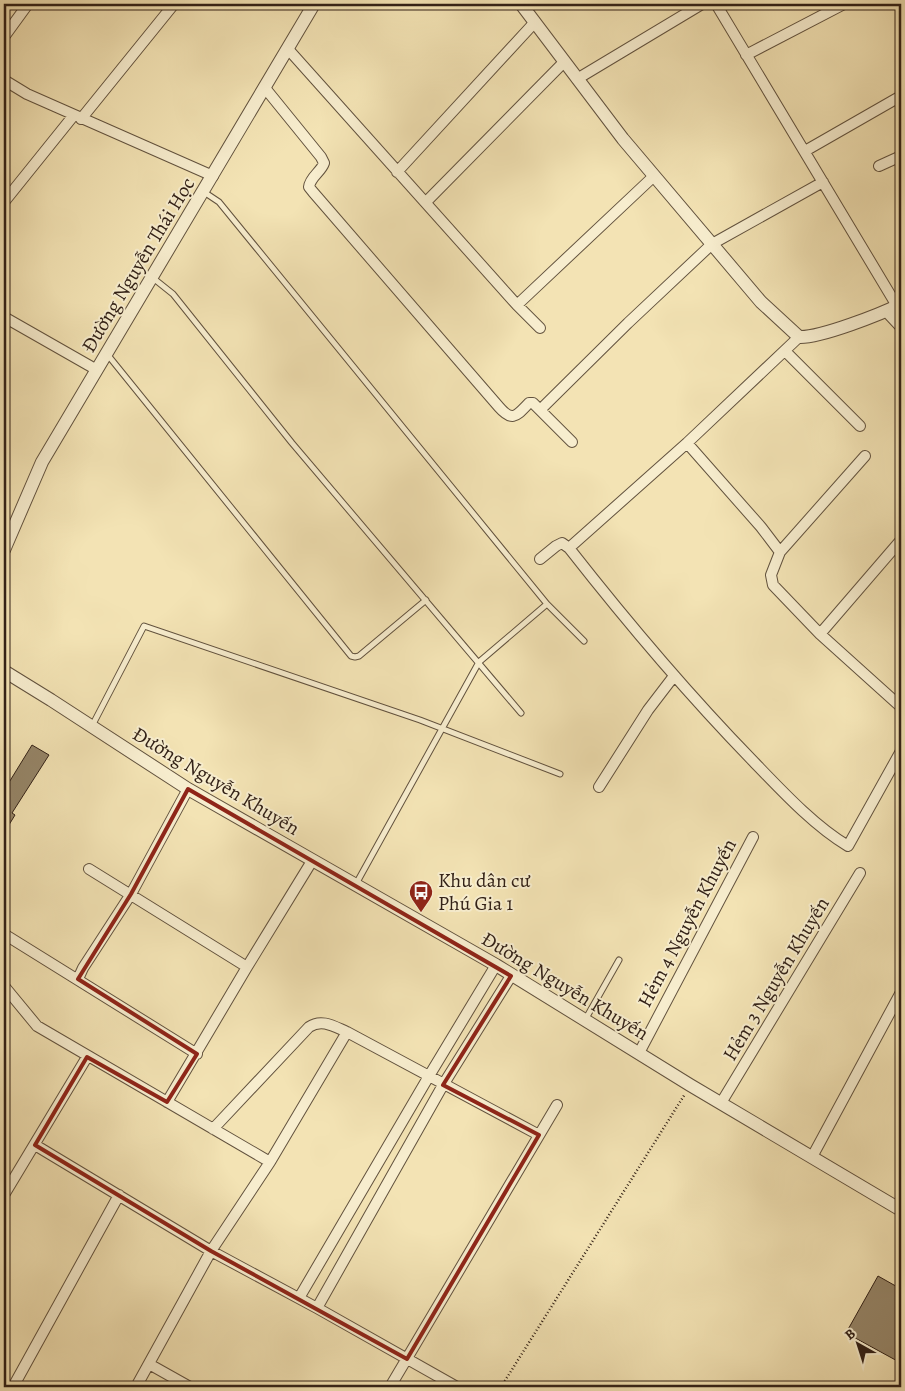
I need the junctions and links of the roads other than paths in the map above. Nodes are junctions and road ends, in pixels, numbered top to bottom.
1 (28, 4) edge
2 (174, 4) edge
3 (314, 4) edge
4 (521, 4) edge
5 (702, 4) edge
6 (716, 4) edge
7 (844, 4) edge
8 (535, 22) junction
9 (4, 37) edge
10 (288, 49) junction
11 (746, 55) junction
12 (564, 62) junction
13 (577, 79) junction
14 (4, 81) edge
15 (265, 88) junction
16 (901, 96) edge
17 (77, 117) junction
18 (805, 151) junction
19 (901, 156) edge
20 (879, 166) dead end
21 (397, 172) junction
22 (213, 176) junction
23 (654, 176) junction
24 (823, 182) junction
25 (204, 191) junction
26 (4, 202) edge
27 (426, 202) junction
28 (712, 244) junction
29 (152, 278) junction
30 (517, 305) junction
31 (895, 307) edge
32 (4, 317) edge
33 (901, 326) edge
34 (540, 328) dead end
35 (800, 337) junction
36 (785, 351) junction
37 (107, 354) junction
38 (97, 370) junction
39 (540, 410) junction
40 (860, 426) dead end
41 (572, 442) dead end
42 (687, 443) junction
43 (865, 456) dead end
44 (901, 540) edge
45 (569, 548) junction
46 (4, 550) edge
47 (780, 552) junction
48 (540, 559) dead end
49 (426, 600) junction
50 (547, 604) junction
51 (820, 634) junction
52 (584, 641) dead end
53 (479, 662) junction
54 (4, 671) edge
55 (674, 676) junction
56 (901, 707) edge
57 (521, 713) dead end
58 (92, 727) junction
59 (441, 728) junction
60 (901, 751) edge
61 (560, 774) dead end
62 (599, 787) dead end
63 (188, 789) junction
64 (753, 837) dead end
65 (312, 861) junction
66 (89, 869) dead end
67 (860, 873) dead end
68 (356, 885) junction
69 (131, 894) junction
70 (4, 934) edge
71 (619, 960) dead end
72 (496, 965) junction
73 (247, 967) junction
74 (511, 976) junction
75 (78, 979) junction
76 (4, 986) edge
77 (901, 992) edge
78 (585, 1020) junction
79 (347, 1032) junction
80 (639, 1053) junction
81 (197, 1054) junction
82 (87, 1057) junction
83 (429, 1076) junction
84 (443, 1085) junction
85 (167, 1102) junction
86 (721, 1103) junction
87 (557, 1105) dead end
88 (213, 1129) junction
89 (539, 1135) junction
90 (35, 1145) junction
91 (812, 1157) junction
92 (270, 1162) junction
93 (4, 1195) edge
94 (119, 1195) junction
95 (900, 1205) edge
96 (212, 1251) junction
97 (299, 1298) junction
98 (318, 1308) junction
99 (407, 1359) junction
100 (149, 1364) junction
101 (14, 1387) edge
102 (136, 1387) edge
103 (190, 1387) edge
104 (390, 1387) edge
105 (457, 1387) edge

1 - 9 street
2 - 17 street
3 - 10 street, Đường Nguyễn Thái Học
4 - 8 street
5 - 13 street
6 - 11 street
7 - 11 street
8 - 12 street
8 - 21 street
10 - 15 street, Đường Nguyễn Thái Học
10 - 21 street
11 - 18 street
12 - 13 street
12 - 27 street
13 - 23 street
14 - 17 street
15 - 22 street, Đường Nguyễn Thái Học
15 - 39 street
16 - 18 street
17 - 22 street
17 - 26 street
18 - 24 street
19 - 20 street
21 - 27 street
22 - 25 street, Đường Nguyễn Thái Học
23 - 28 street
23 - 30 street
24 - 28 street
24 - 31 street
25 - 29 street, Đường Nguyễn Thái Học
25 - 50 lane
27 - 30 street
28 - 35 street
28 - 39 street
29 - 37 street, Đường Nguyễn Thái Học
29 - 49 lane
30 - 34 street
31 - 33 street
31 - 35 street
32 - 38 street
35 - 36 street
36 - 40 street
36 - 42 street
37 - 38 street, Đường Nguyễn Thái Học
37 - 49 lane
38 - 46 street, Đường Nguyễn Thái Học
39 - 41 street
42 - 45 street
42 - 47 street
43 - 47 street
44 - 51 street
45 - 48 street
45 - 55 street
47 - 51 street
49 - 53 lane
50 - 52 lane
50 - 53 lane
51 - 56 street
53 - 57 lane
53 - 59 lane
54 - 58 street, Đường Nguyễn Khuyến
55 - 60 street
55 - 62 street
58 - 59 lane
58 - 63 street, Đường Nguyễn Khuyến
59 - 61 lane
59 - 68 lane
63 - 65 street, Đường Nguyễn Khuyến
63 - 69 street
64 - 80 street, Hẻm 4 Nguyễn Khuyến
65 - 68 street, Đường Nguyễn Khuyến
65 - 73 street
66 - 69 street
67 - 86 street, Hẻm 3 Nguyễn Khuyến
68 - 72 street, Đường Nguyễn Khuyến
69 - 73 street
69 - 75 street
70 - 75 street
71 - 78 lane
72 - 74 street, Đường Nguyễn Khuyến
72 - 83 street
73 - 81 street
74 - 78 street, Đường Nguyễn Khuyến
74 - 84 street
75 - 81 street
76 - 82 street
77 - 91 street
78 - 80 street, Đường Nguyễn Khuyến
79 - 83 street
79 - 88 street
79 - 92 street
80 - 86 street, Đường Nguyễn Khuyến
81 - 85 street
82 - 85 street
82 - 90 street
83 - 84 street
83 - 97 street
84 - 89 street
84 - 98 street
85 - 88 street
86 - 91 street, Đường Nguyễn Khuyến
87 - 89 street
88 - 92 street
89 - 99 street
90 - 93 street
90 - 94 street
91 - 95 street, Đường Nguyễn Khuyến
92 - 96 street
94 - 96 street
94 - 101 street
96 - 97 street
96 - 100 street
97 - 98 street
98 - 99 street
99 - 104 street
99 - 105 street
100 - 102 street
100 - 103 street

